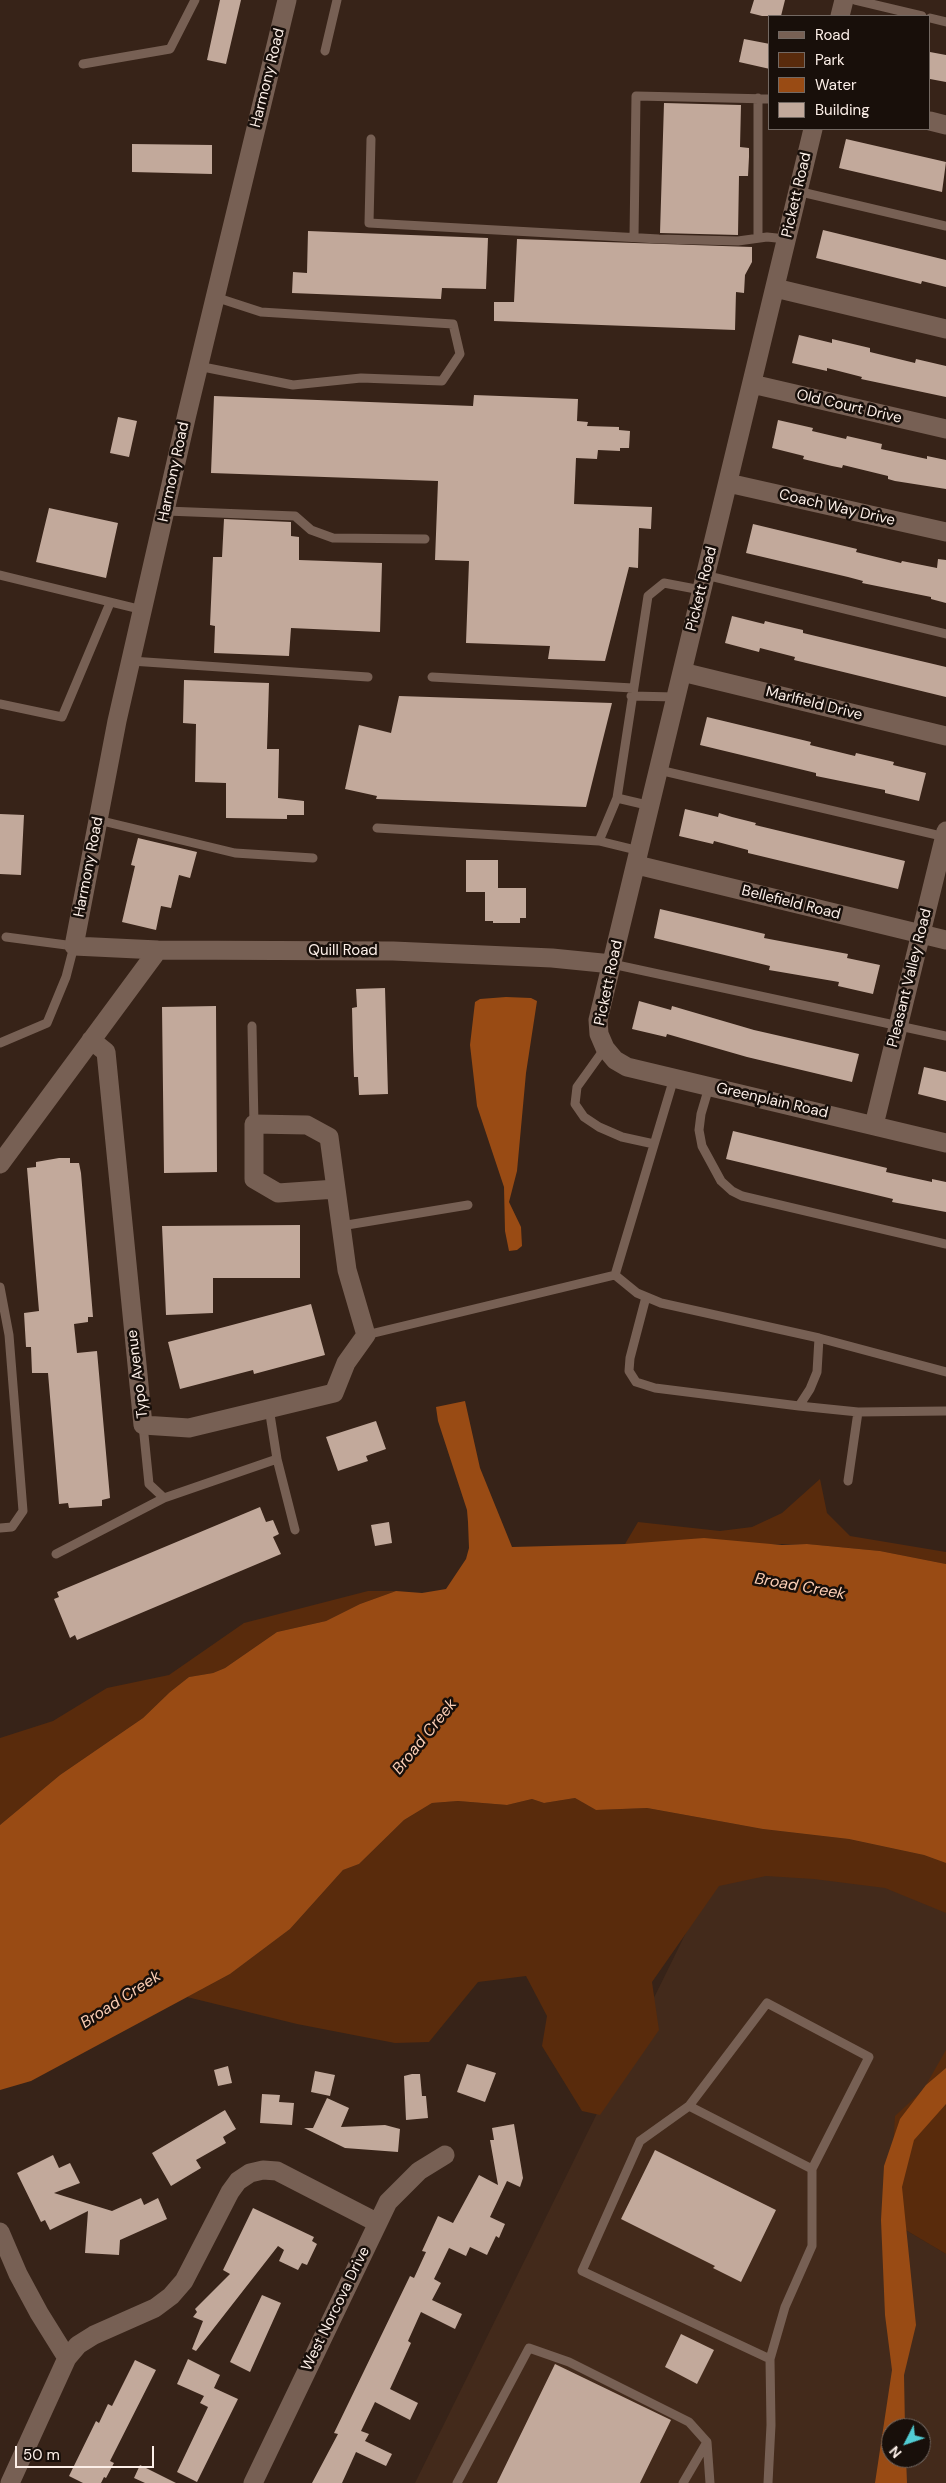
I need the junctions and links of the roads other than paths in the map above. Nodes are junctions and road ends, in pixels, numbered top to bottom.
1 (195, 0) edge
2 (287, 0) edge
3 (337, 0) edge
4 (844, 0) edge
5 (855, 0) edge
6 (840, 15) edge
7 (918, 15) edge
8 (931, 18) edge
9 (946, 22) edge
10 (325, 51) dead end
11 (83, 64) dead end
12 (758, 98) junction
13 (768, 99) edge
14 (931, 121) edge
15 (946, 125) edge
16 (812, 130) edge
17 (371, 139) dead end
18 (797, 191) junction
19 (946, 226) edge
20 (634, 237) junction
21 (758, 238) junction
22 (786, 239) junction
23 (775, 288) junction
24 (215, 297) junction
25 (946, 328) edge
26 (198, 366) junction
27 (752, 384) junction
28 (946, 429) edge
29 (728, 483) junction
30 (166, 511) junction
31 (946, 532) edge
32 (425, 539) dead end
33 (0, 575) edge
34 (703, 583) junction
35 (110, 603) junction
36 (143, 610) junction
37 (946, 634) edge
38 (131, 660) junction
39 (682, 672) junction
40 (368, 677) dead end
41 (432, 677) dead end
42 (632, 692) junction
43 (676, 697) junction
44 (0, 704) edge
45 (946, 736) edge
46 (659, 770) junction
47 (617, 798) junction
48 (651, 806) junction
49 (98, 820) junction
50 (377, 828) dead end
51 (946, 835) edge
52 (599, 840) junction
53 (313, 858) dead end
54 (638, 858) junction
55 (921, 934) junction
56 (6, 937) dead end
57 (946, 940) edge
58 (74, 946) junction
59 (158, 950) junction
60 (612, 964) junction
61 (252, 1026) dead end
62 (898, 1026) junction
63 (946, 1036) edge
64 (92, 1040) junction
65 (0, 1043) edge
66 (605, 1048) junction
67 (674, 1078) junction
68 (709, 1087) junction
69 (254, 1124) junction
70 (874, 1125) junction
71 (946, 1143) edge
72 (654, 1144) junction
73 (0, 1164) edge
74 (336, 1189) junction
75 (468, 1206) dead end
76 (341, 1226) junction
77 (946, 1244) edge
78 (615, 1275) junction
79 (0, 1287) edge
80 (646, 1297) junction
81 (366, 1335) junction
82 (820, 1338) junction
83 (946, 1372) edge
84 (799, 1406) junction
85 (269, 1408) junction
86 (946, 1411) edge
87 (858, 1412) junction
88 (143, 1425) junction
89 (277, 1459) junction
90 (848, 1481) dead end
91 (164, 1498) junction
92 (0, 1528) edge
93 (294, 1530) dead end
94 (56, 1554) dead end
95 (689, 2106) junction
96 (445, 2155) dead end
97 (812, 2169) junction
98 (378, 2223) junction
99 (0, 2232) edge
100 (67, 2358) junction
101 (770, 2359) junction
102 (707, 2442) junction
103 (10, 2483) edge
104 (253, 2483) edge
105 (456, 2483) edge
106 (684, 2483) edge
107 (710, 2483) edge
108 (768, 2483) edge

1 - 11 lane
2 - 24 street, Harmony Road
3 - 10 lane
4 - 6 street
5 - 7 lane
8 - 9 lane
12 - 13 lane
12 - 20 lane
12 - 21 lane
14 - 15 street
16 - 18 street, Pickett Road
17 - 20 lane
18 - 19 lane
18 - 22 street, Pickett Road
20 - 21 lane
21 - 22 lane
22 - 23 street, Pickett Road
23 - 25 street
23 - 27 street, Pickett Road
24 - 26 street, Harmony Road
24 - 26 lane
26 - 30 street, Harmony Road
27 - 28 street, Old Court Drive
27 - 29 street, Pickett Road
29 - 31 street, Coach Way Drive
29 - 34 street, Pickett Road
30 - 32 lane
30 - 36 street, Harmony Road
33 - 35 lane
34 - 37 lane
34 - 39 street, Pickett Road
34 - 42 lane
35 - 36 lane
35 - 44 lane
36 - 38 street, Harmony Road
38 - 40 lane
38 - 49 street, Harmony Road
39 - 43 street, Pickett Road
39 - 45 street, Marlfield Drive
41 - 42 lane
42 - 43 lane
42 - 47 lane
43 - 46 street, Pickett Road
46 - 48 street, Pickett Road
46 - 51 lane
47 - 48 lane
47 - 52 lane
48 - 54 street, Pickett Road
49 - 53 lane
49 - 58 street, Harmony Road
50 - 52 lane
51 - 55 street, Pleasant Valley Road
52 - 54 lane
54 - 55 street, Bellefield Road
54 - 60 street, Pickett Road
55 - 57 street, Bellefield Road
55 - 62 street, Pleasant Valley Road
56 - 58 lane
58 - 59 street, Quill Road
58 - 65 lane
59 - 60 street, Quill Road
59 - 64 street
60 - 62 lane
60 - 66 street, Pickett Road
61 - 69 lane
62 - 63 lane
62 - 70 street, Pleasant Valley Road
64 - 73 street
64 - 88 street, Typo Avenue
66 - 67 street, Greenplain Road
66 - 72 lane
67 - 68 street, Greenplain Road
67 - 72 lane
68 - 70 street, Greenplain Road
68 - 77 lane
69 - 74 street
69 - 74 street
70 - 71 street, Greenplain Road
72 - 78 lane
74 - 76 street
75 - 76 lane
76 - 81 street
78 - 80 lane
78 - 81 lane
79 - 92 lane
80 - 82 lane
80 - 84 lane
81 - 85 street, Typo Avenue
82 - 83 lane
82 - 84 lane
84 - 87 lane
85 - 88 street, Typo Avenue
85 - 89 lane
86 - 87 lane
87 - 90 lane
88 - 91 lane
89 - 91 lane
89 - 93 lane
91 - 94 lane
95 - 97 lane
95 - 97 lane
95 - 101 lane
96 - 98 street, West Norcova Drive
97 - 101 lane
98 - 100 street
98 - 104 street, West Norcova Drive
99 - 100 street
100 - 103 street
101 - 108 lane
102 - 105 lane
102 - 106 lane
102 - 107 lane

